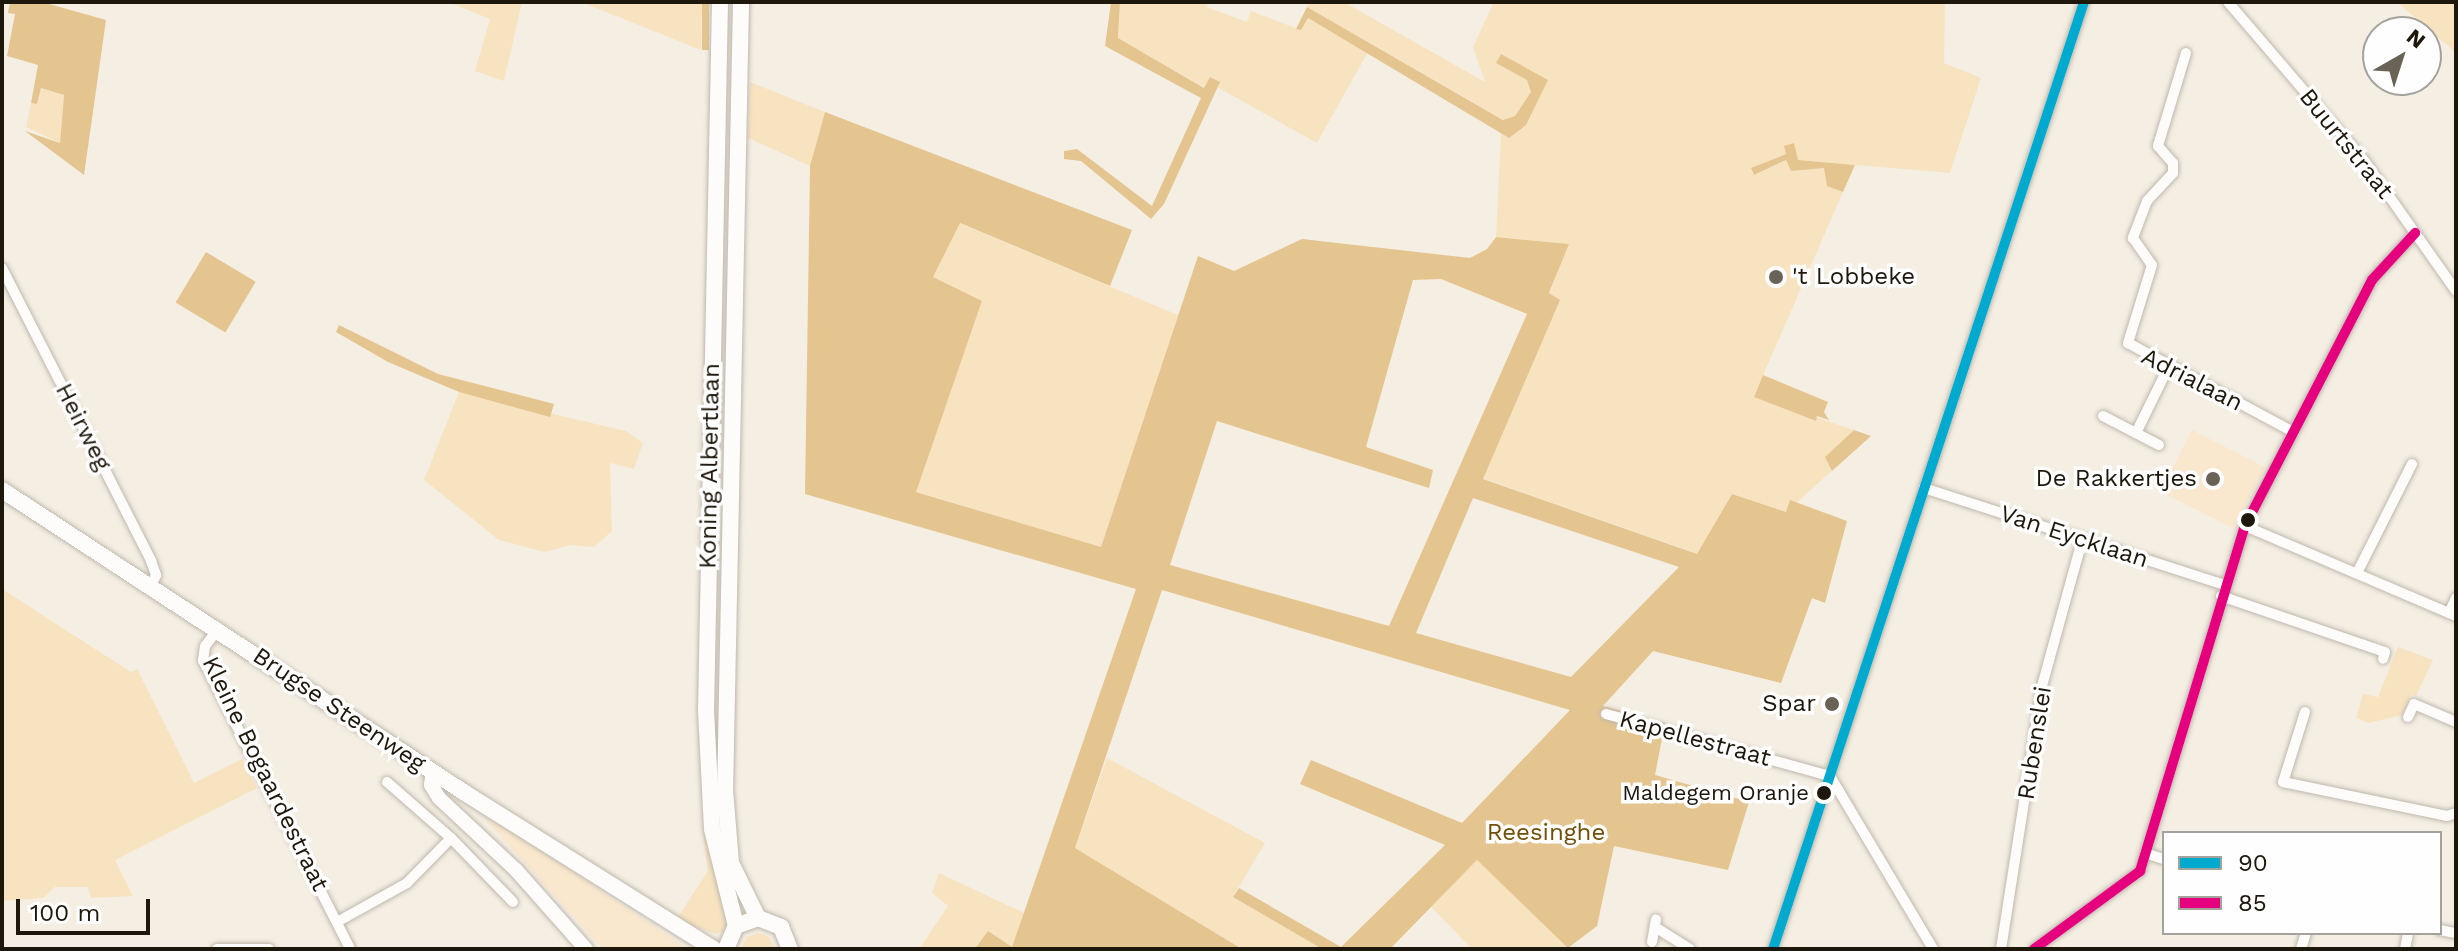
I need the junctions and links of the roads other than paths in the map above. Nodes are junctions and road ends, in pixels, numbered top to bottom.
1 (720, 2) edge
2 (741, 2) edge
3 (2084, 2) edge
4 (2228, 2) edge
5 (2186, 53) dead end
6 (2415, 233) junction
7 (2, 268) edge
8 (2456, 291) edge
9 (2168, 368) junction
10 (2103, 416) dead end
11 (2293, 432) junction
12 (2136, 433) junction
13 (2159, 445) dead end
14 (2412, 464) dead end
15 (1924, 488) junction
16 (2, 490) edge
17 (2245, 526) junction
18 (2082, 541) junction
19 (2357, 573) junction
20 (151, 586) junction
21 (2223, 590) junction
22 (2456, 598) edge
23 (2453, 615) edge
24 (218, 629) junction
25 (2383, 659) dead end
26 (2305, 712) dead end
27 (1606, 714) dead end
28 (2408, 717) dead end
29 (2456, 722) edge
30 (433, 772) junction
31 (1830, 776) junction
32 (387, 782) dead end
33 (2456, 813) edge
34 (451, 838) junction
35 (2145, 853) junction
36 (2162, 858) edge
37 (513, 902) dead end
38 (758, 918) junction
39 (337, 922) junction
40 (678, 928) junction
41 (730, 937) edge
42 (1652, 942) dead end
43 (217, 949) edge
44 (269, 949) edge
45 (350, 949) edge
46 (586, 949) edge
47 (714, 949) edge
48 (790, 949) edge
49 (1690, 949) edge
50 (1774, 949) edge
51 (1933, 949) edge
52 (2001, 949) edge
53 (2034, 949) edge

1 - 41 main road, Koning Albertlaan
2 - 38 main road, Koning Albertlaan
3 - 15 street
4 - 6 street, Buurtstraat
5 - 9 street, Adrialaan
6 - 8 street, Buurtstraat
6 - 11 street
7 - 20 street, Heirweg
9 - 11 street, Adrialaan
9 - 12 street
10 - 12 street
11 - 17 street
12 - 13 street
14 - 19 street
15 - 18 street, Van Eycklaan
15 - 31 street
16 - 20 main road, Brugse Steenweg
17 - 19 street
17 - 21 street
18 - 21 street, Van Eycklaan
18 - 52 street, Rubenslei
19 - 23 street
20 - 24 main road, Brugse Steenweg
21 - 25 street, Van Eycklaan
21 - 35 street
22 - 23 street
24 - 30 main road, Brugse Steenweg
24 - 39 street, Kleine Bogaardestraat
26 - 33 street
27 - 31 street, Kapellestraat
28 - 29 street
30 - 40 main road, Brugse Steenweg
30 - 46 main road
31 - 50 street
31 - 51 street
32 - 34 street
34 - 37 street
34 - 39 street, Kleine Bogaardestraat
35 - 36 street
35 - 53 street
38 - 41 main road, Brugse Steenweg
38 - 48 main road
39 - 45 street, Kleine Bogaardestraat
40 - 41 main road, Brugse Steenweg
40 - 47 main road, Brugse Steenweg
42 - 49 street
43 - 44 street

